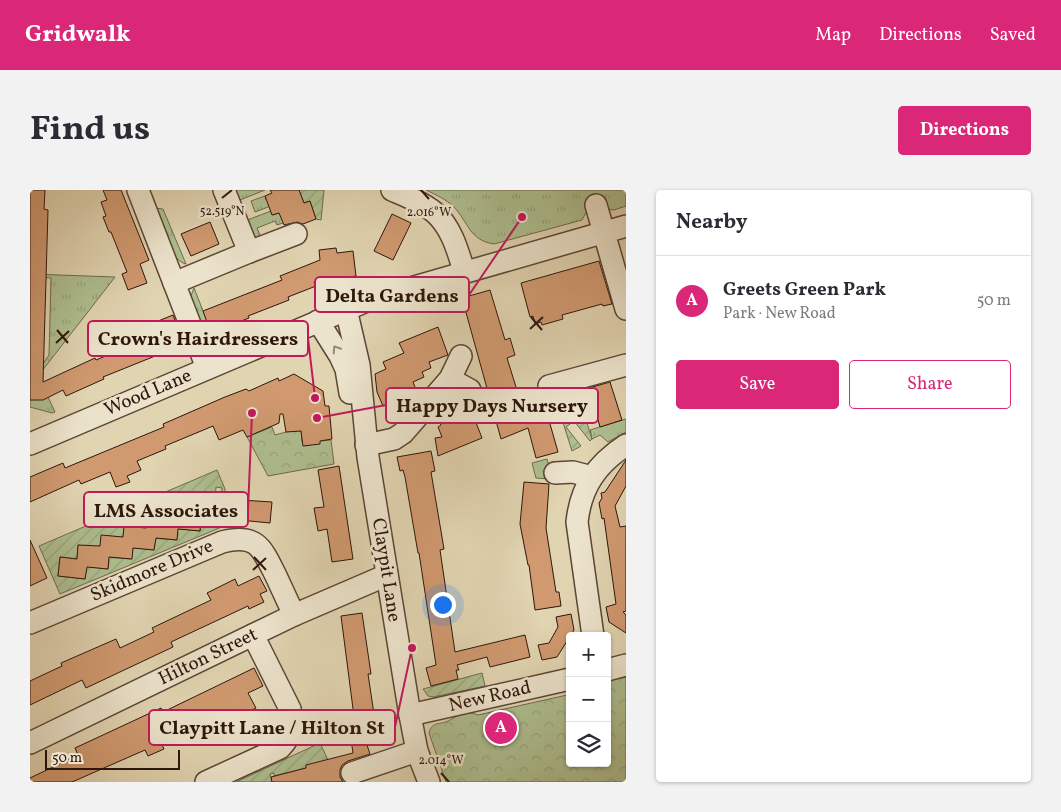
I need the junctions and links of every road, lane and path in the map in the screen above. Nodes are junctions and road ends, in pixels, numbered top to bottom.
1 (138, 190) edge
2 (224, 190) edge
3 (392, 190) edge
4 (596, 205) dead end
5 (626, 226) edge
6 (605, 232) junction
7 (296, 234) dead end
8 (249, 252) junction
9 (464, 271) junction
10 (174, 283) junction
11 (346, 309) junction
12 (626, 309) edge
13 (318, 321) junction
14 (461, 356) dead end
15 (626, 365) edge
16 (207, 368) junction
17 (450, 379) junction
18 (549, 386) dead end
19 (470, 390) dead end
20 (30, 444) edge
21 (366, 445) junction
22 (626, 445) edge
23 (555, 473) dead end
24 (592, 477) junction
25 (387, 575) junction
26 (294, 615) junction
27 (30, 623) edge
28 (591, 632) edge
29 (253, 635) junction
30 (626, 665) edge
31 (611, 669) edge
32 (566, 680) edge
33 (410, 715) junction
34 (30, 743) edge
35 (417, 751) junction
36 (352, 773) dead end
37 (206, 782) edge
38 (428, 782) edge

1 - 10 street
2 - 8 street
3 - 9 street
4 - 6 street
5 - 6 street, Wood Lane
6 - 9 street, Wood Lane
6 - 12 street
7 - 8 street
8 - 10 street
9 - 11 street, Wood Lane
10 - 16 street
11 - 13 street, Wood Lane
11 - 21 street, Claypit Lane
13 - 16 street, Wood Lane
21 -> 13 street, Claypit Lane
14 - 17 street
15 - 18 street
16 - 20 street, Wood Lane
17 - 19 street
17 - 21 street
21 - 25 street, Claypit Lane
22 - 24 street
23 - 24 street
24 - 28 street
25 - 26 street, Hilton Street
25 - 33 street, Claypit Lane
26 - 27 street, Skidmore Drive
26 - 29 street, Hilton Street
29 - 34 street, Hilton Street
29 - 37 street
30 - 31 street
32 - 33 street, New Road
33 - 35 street, Claypit Lane
35 - 36 street
35 - 38 street, Claypit Lane

